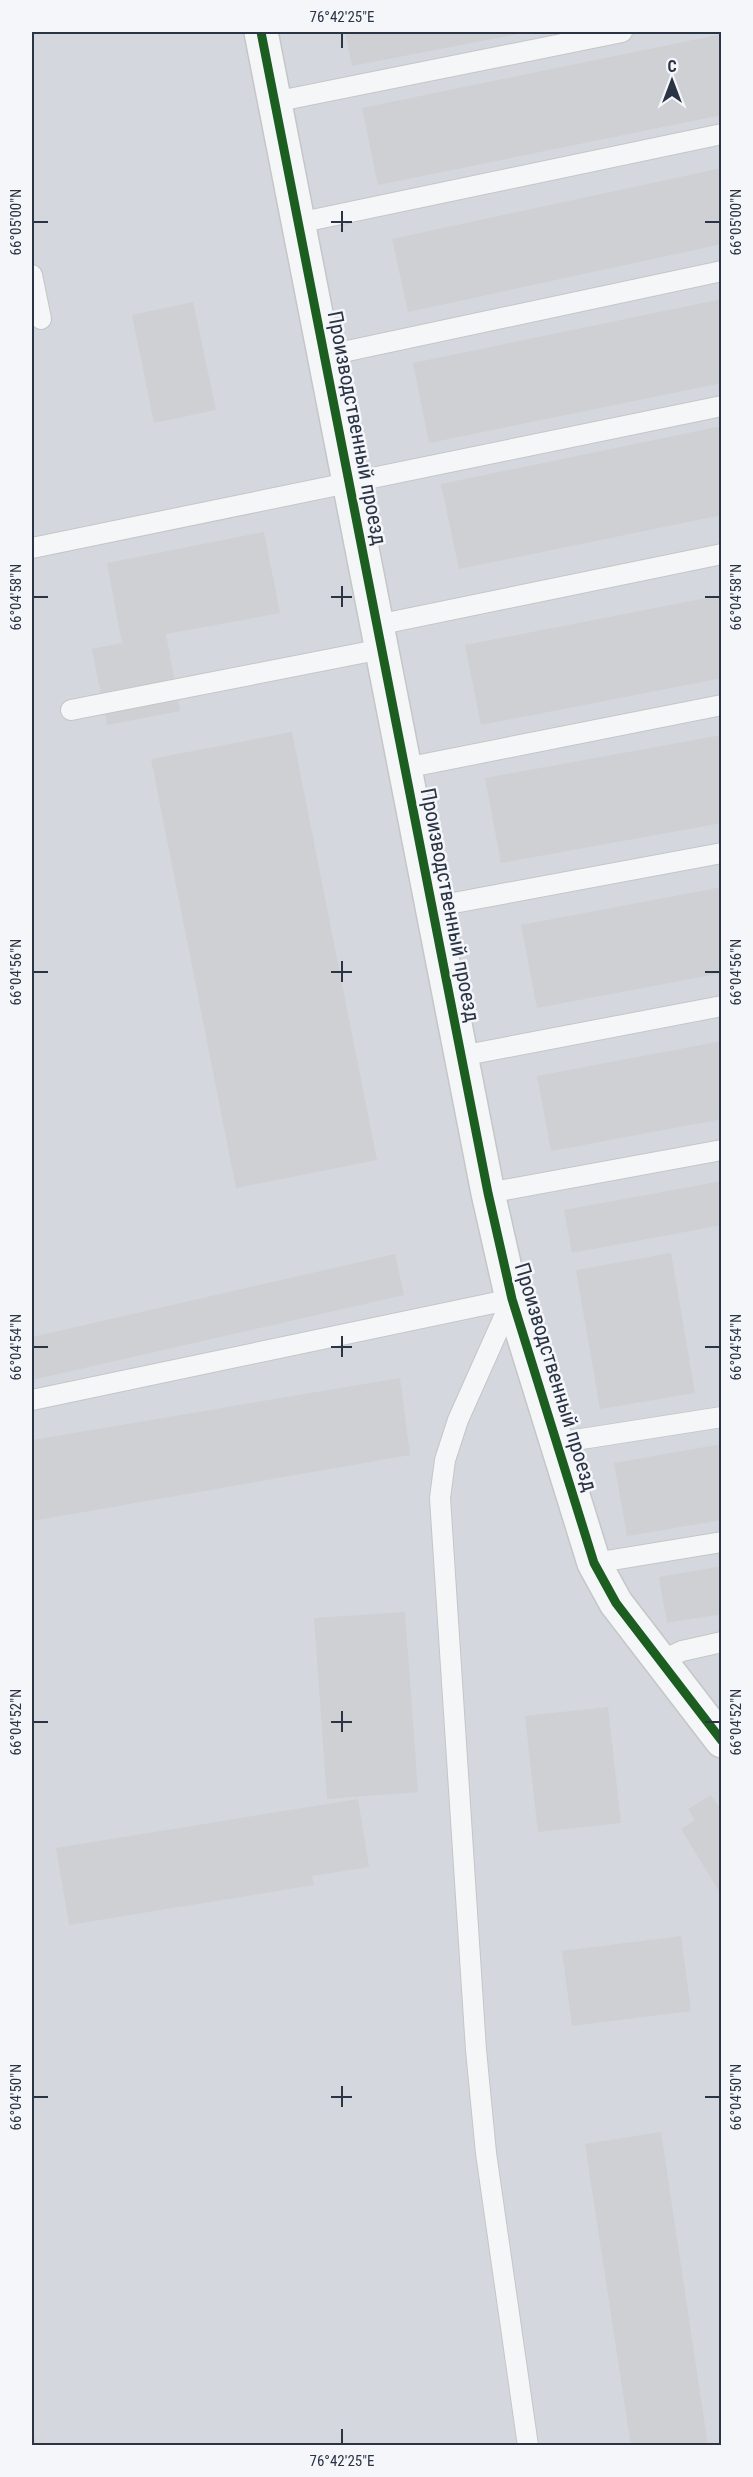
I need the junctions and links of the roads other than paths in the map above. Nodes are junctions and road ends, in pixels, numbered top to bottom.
1 (261, 32) edge
2 (622, 32) edge
3 (274, 102) junction
4 (722, 134) edge
5 (298, 223) junction
6 (722, 272) edge
7 (32, 275) edge
8 (41, 319) dead end
9 (324, 356) junction
10 (722, 405) edge
11 (349, 483) junction
12 (32, 548) edge
13 (722, 554) edge
14 (380, 637) junction
15 (722, 705) edge
16 (71, 710) dead end
17 (405, 768) junction
18 (722, 853) edge
19 (432, 907) junction
20 (722, 1006) edge
21 (461, 1056) junction
22 (722, 1150) edge
23 (488, 1193) junction
24 (512, 1299) junction
25 (32, 1400) edge
26 (722, 1417) edge
27 (556, 1443) junction
28 (722, 1542) edge
29 (594, 1563) junction
30 (722, 1642) edge
31 (660, 1661) junction
32 (722, 1741) edge
33 (528, 2445) edge

1 - 3 street, Производственный проезд
2 - 3 lane
3 - 5 street, Производственный проезд
4 - 5 lane
5 - 9 street, Производственный проезд
6 - 9 lane
7 - 8 lane
9 - 11 street, Производственный проезд
10 - 11 lane
11 - 12 lane
11 - 14 street, Производственный проезд
13 - 14 lane
14 - 16 lane
14 - 17 street, Производственный проезд
15 - 17 lane
17 - 19 street, Производственный проезд
18 - 19 lane
19 - 21 street, Производственный проезд
20 - 21 lane
21 - 23 street, Производственный проезд
22 - 23 lane
23 - 24 street, Производственный проезд
24 - 25 lane
24 - 27 street, Производственный проезд
24 - 33 lane
26 - 27 lane
27 - 29 street, Производственный проезд
28 - 29 lane
29 - 31 street, Производственный проезд
30 - 31 lane
31 - 32 street, Производственный проезд

